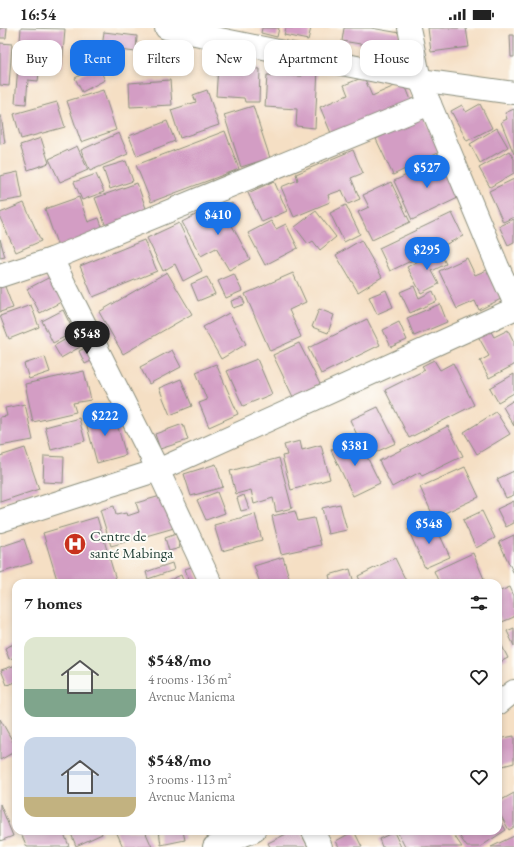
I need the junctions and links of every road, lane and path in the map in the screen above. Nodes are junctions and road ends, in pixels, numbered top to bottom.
1 (166, 28) edge
2 (409, 28) edge
3 (420, 80) junction
4 (514, 93) edge
5 (430, 104) junction
6 (52, 259) junction
7 (0, 276) edge
8 (514, 302) edge
9 (514, 308) edge
10 (158, 470) junction
11 (0, 521) edge
12 (208, 579) edge
13 (514, 691) edge
14 (502, 701) edge
15 (244, 835) edge
16 (315, 835) edge
17 (214, 847) edge
18 (321, 847) edge

1 - 3 street
2 - 3 street
3 - 4 street
3 - 5 street
5 - 6 street
5 - 8 street
6 - 7 street
6 - 10 street
9 - 10 street
10 - 11 street
10 - 12 street
13 - 14 street
15 - 17 street
16 - 18 street

